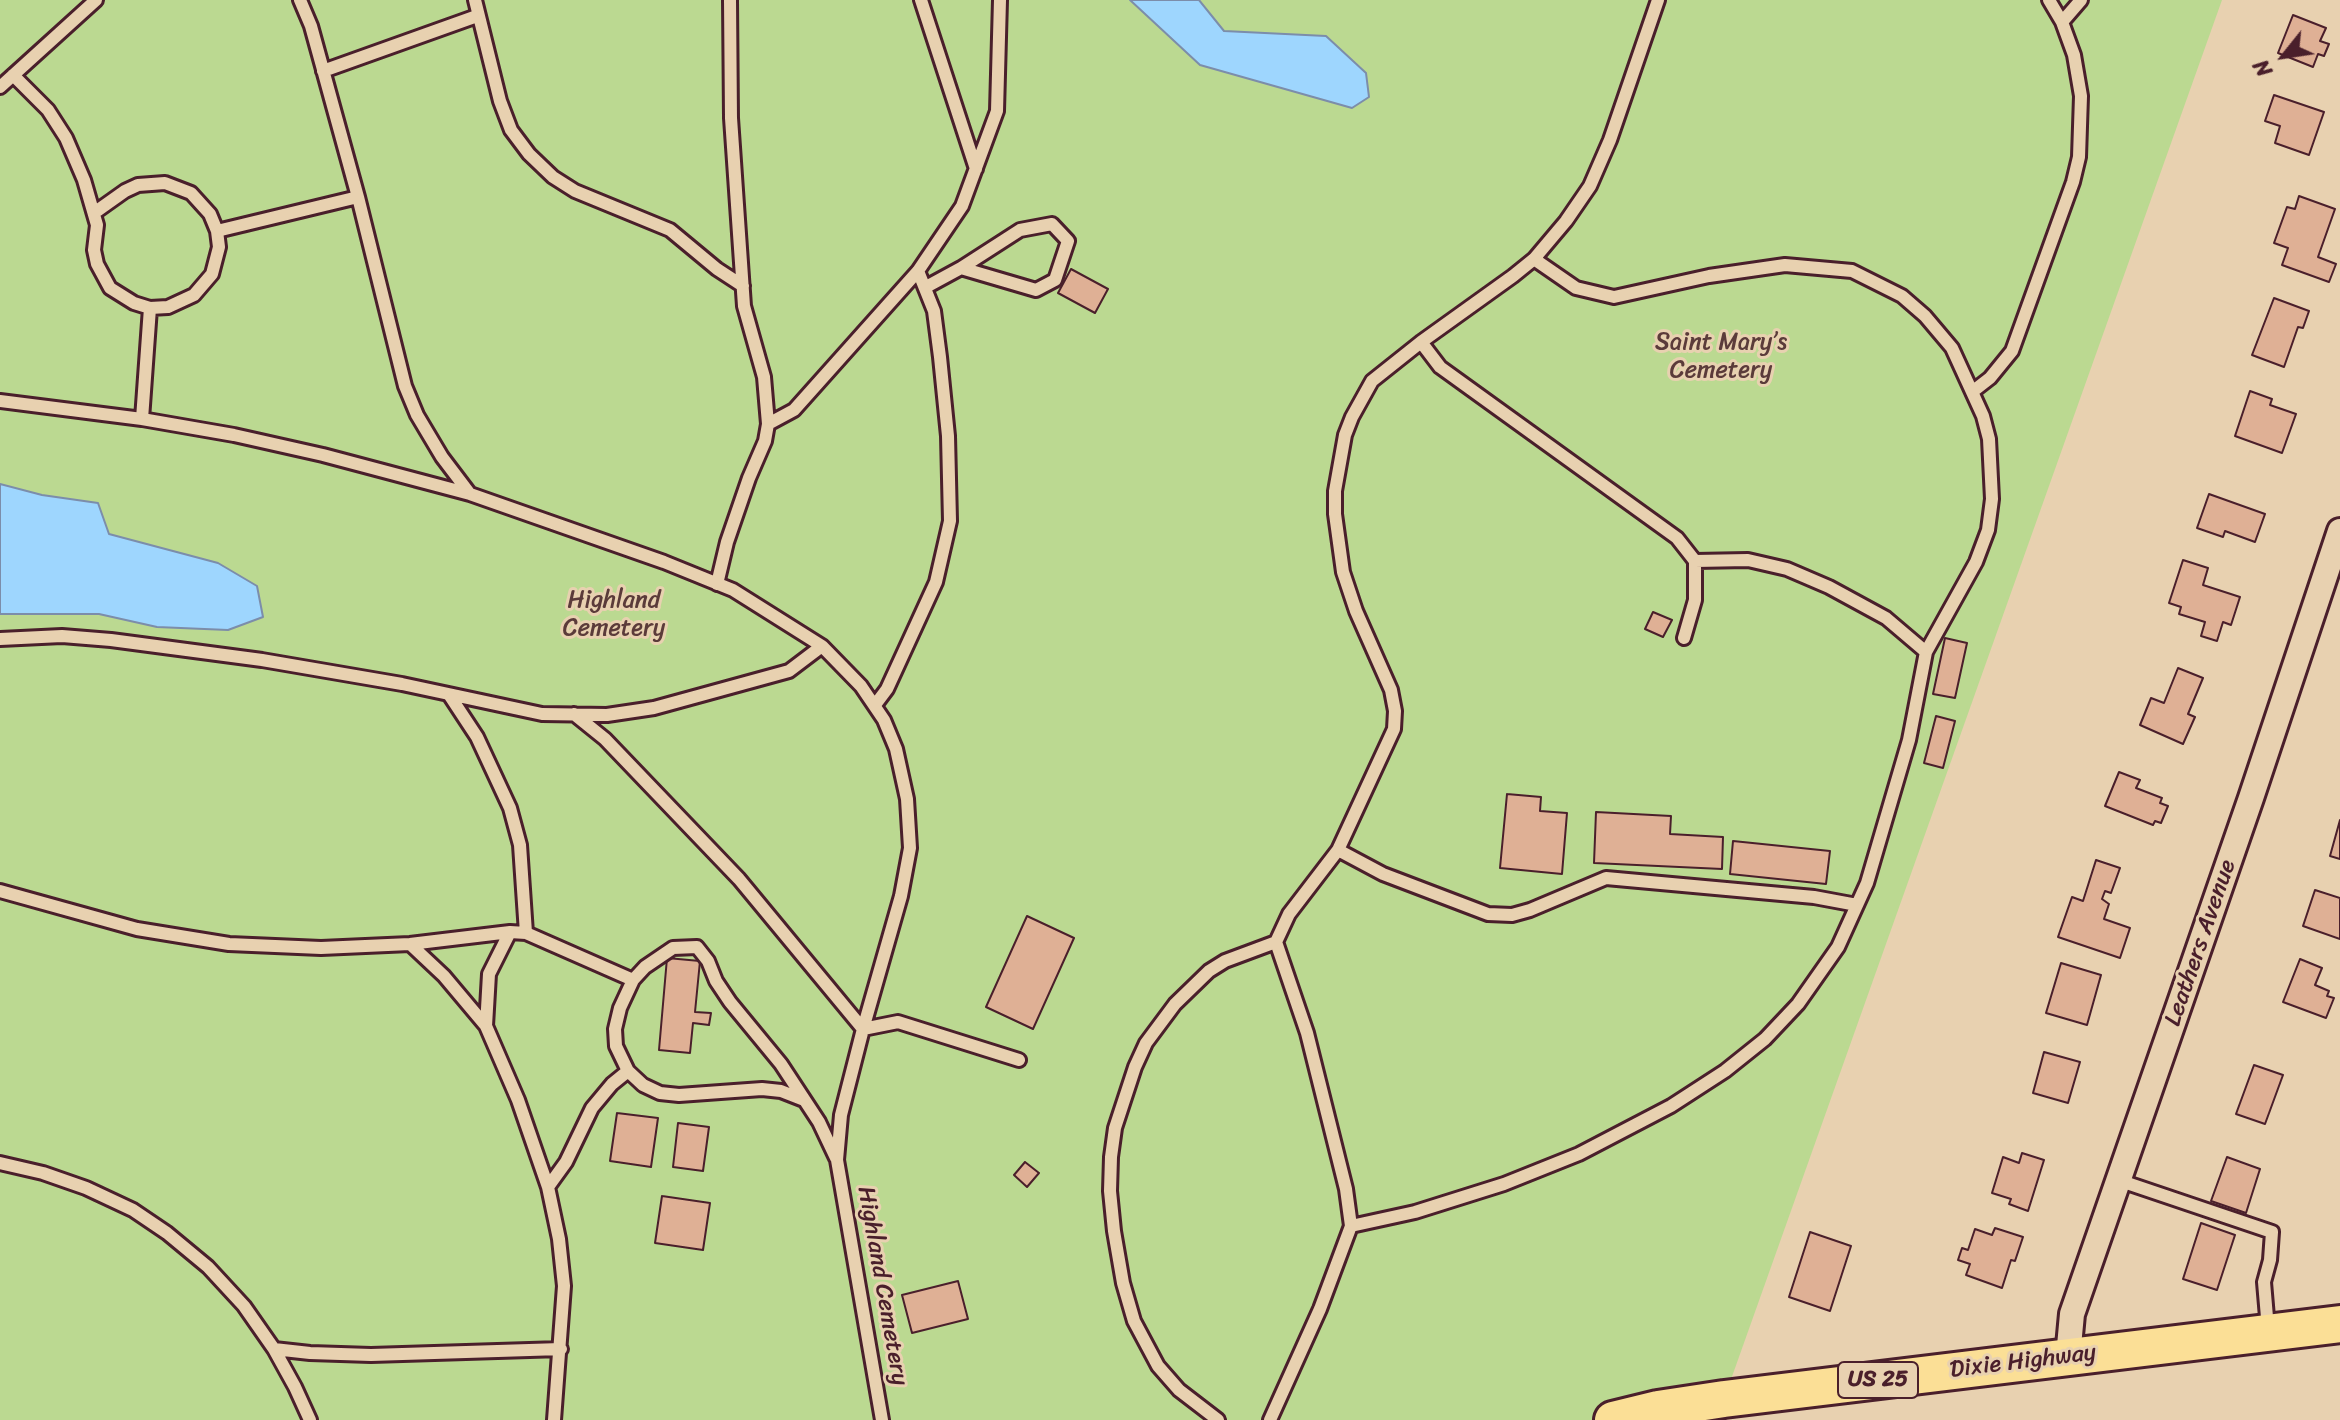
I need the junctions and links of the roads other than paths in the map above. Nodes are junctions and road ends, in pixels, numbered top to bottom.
1 (96, 0) edge
2 (300, 0) edge
3 (475, 0) edge
4 (730, 0) edge
5 (921, 0) edge
6 (1000, 0) edge
7 (1658, 0) edge
8 (2049, 0) edge
9 (2081, 0) edge
10 (477, 16) junction
11 (2062, 22) junction
12 (323, 71) junction
13 (13, 75) junction
14 (0, 87) edge
15 (976, 169) junction
16 (358, 197) junction
17 (94, 213) junction
18 (217, 231) junction
19 (1534, 259) junction
20 (961, 268) junction
21 (918, 271) junction
22 (743, 286) junction
23 (926, 287) junction
24 (150, 308) junction
25 (1421, 342) junction
26 (1972, 392) junction
27 (0, 401) edge
28 (142, 419) junction
29 (768, 424) junction
30 (470, 494) junction
31 (2340, 531) edge
32 (1695, 561) junction
33 (717, 584) junction
34 (1684, 638) dead end
35 (0, 639) edge
36 (822, 646) junction
37 (1926, 652) junction
38 (450, 696) junction
39 (875, 705) junction
40 (574, 714) junction
41 (1338, 850) junction
42 (0, 891) edge
43 (1857, 905) junction
44 (510, 932) junction
45 (526, 933) junction
46 (1276, 942) junction
47 (410, 944) junction
48 (633, 980) junction
49 (486, 1026) junction
50 (863, 1029) junction
51 (1019, 1060) dead end
52 (628, 1071) junction
53 (804, 1100) junction
54 (837, 1160) junction
55 (0, 1163) edge
56 (2118, 1180) junction
57 (548, 1187) junction
58 (1351, 1226) junction
59 (2340, 1324) edge
60 (2268, 1332) junction
61 (274, 1349) junction
62 (561, 1349) junction
63 (2068, 1357) junction
64 (1722, 1409) edge
65 (310, 1420) edge
66 (554, 1420) edge
67 (882, 1420) edge
68 (1218, 1420) edge
69 (1270, 1420) edge
70 (1613, 1420) edge

1 - 13 lane
2 - 12 lane
3 - 10 lane
4 - 22 lane
5 - 15 lane
6 - 15 lane
7 - 19 lane
8 - 11 lane
9 - 11 lane
10 - 12 lane
10 - 22 lane
11 - 26 lane
12 - 16 lane
13 - 14 lane
13 - 17 lane
15 - 21 lane
16 - 18 lane
16 - 30 lane
17 - 18 lane
17 - 24 lane
18 - 24 lane
19 - 25 lane
19 - 26 lane
20 - 20 lane
20 - 23 lane
21 - 23 lane
21 - 29 lane
22 - 29 lane
23 - 39 lane
24 - 28 lane
25 - 32 lane
25 - 41 lane
26 - 37 lane
27 - 28 lane
28 - 30 lane
29 - 33 lane
30 - 33 lane
31 - 56 street, Leathers Avenue
32 - 34 lane
32 - 37 lane
33 - 36 lane
35 - 38 lane
36 - 39 lane
36 - 40 lane
37 - 43 lane
38 - 40 lane
38 - 45 lane
39 - 50 lane
40 - 50 lane
41 - 43 lane
41 - 46 lane
42 - 47 lane
43 - 58 lane
44 - 45 lane
44 - 47 lane
44 - 49 lane
45 - 48 lane
46 - 58 lane
46 - 68 lane
47 - 49 lane
48 - 52 lane
48 - 53 lane
49 - 57 lane
50 - 51 lane
50 - 54 lane
52 - 53 lane
52 - 57 lane
53 - 54 lane
54 - 67 lane, Highland Cemetery
55 - 61 lane
56 - 60 lane
56 - 63 street, Leathers Avenue
57 - 62 lane
58 - 69 lane
59 - 60 main road, Dixie Highway / US 25
60 - 63 main road, Dixie Highway / US 25
61 - 62 lane
61 - 65 lane
62 - 66 lane
63 - 64 main road, Dixie Highway / US 25
64 - 70 main road, Dixie Highway / US 25

